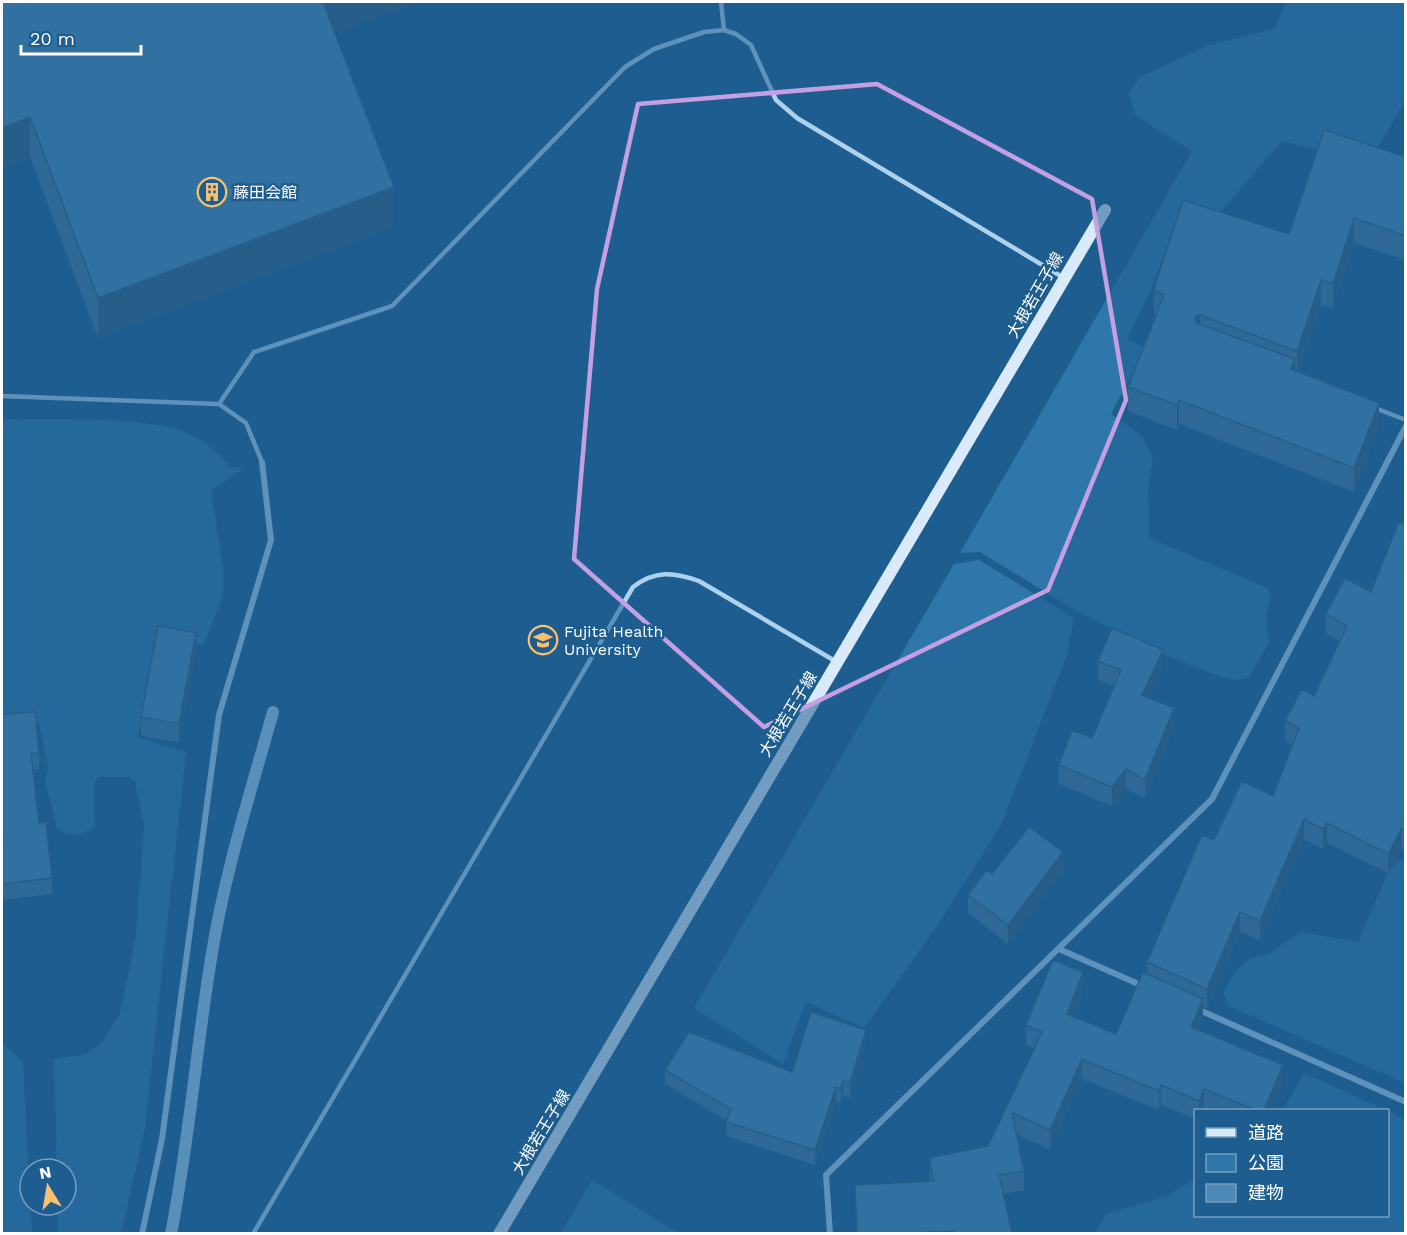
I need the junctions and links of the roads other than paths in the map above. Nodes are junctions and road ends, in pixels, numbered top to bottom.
1 (721, 2) edge
2 (724, 30) junction
3 (1105, 210) dead end
4 (1064, 278) junction
5 (2, 396) edge
6 (219, 404) junction
7 (1373, 408) edge
8 (1406, 420) edge
9 (1406, 426) edge
10 (262, 462) joint
11 (838, 663) junction
12 (1059, 949) junction
13 (1155, 991) edge
14 (1187, 1005) edge
15 (1406, 1102) edge
16 (142, 1233) edge
17 (253, 1233) edge
18 (499, 1233) edge
19 (830, 1233) edge

1 - 2 lane
2 - 4 lane
2 - 6 lane
3 - 4 street, 大根若王子線
4 - 11 street, 大根若王子線
5 - 6 lane
6 - 10 lane
7 - 8 lane
9 - 12 street
10 - 16 street
11 - 17 lane
11 - 18 street, 大根若王子線
12 - 13 street
12 - 19 street
14 - 15 street

